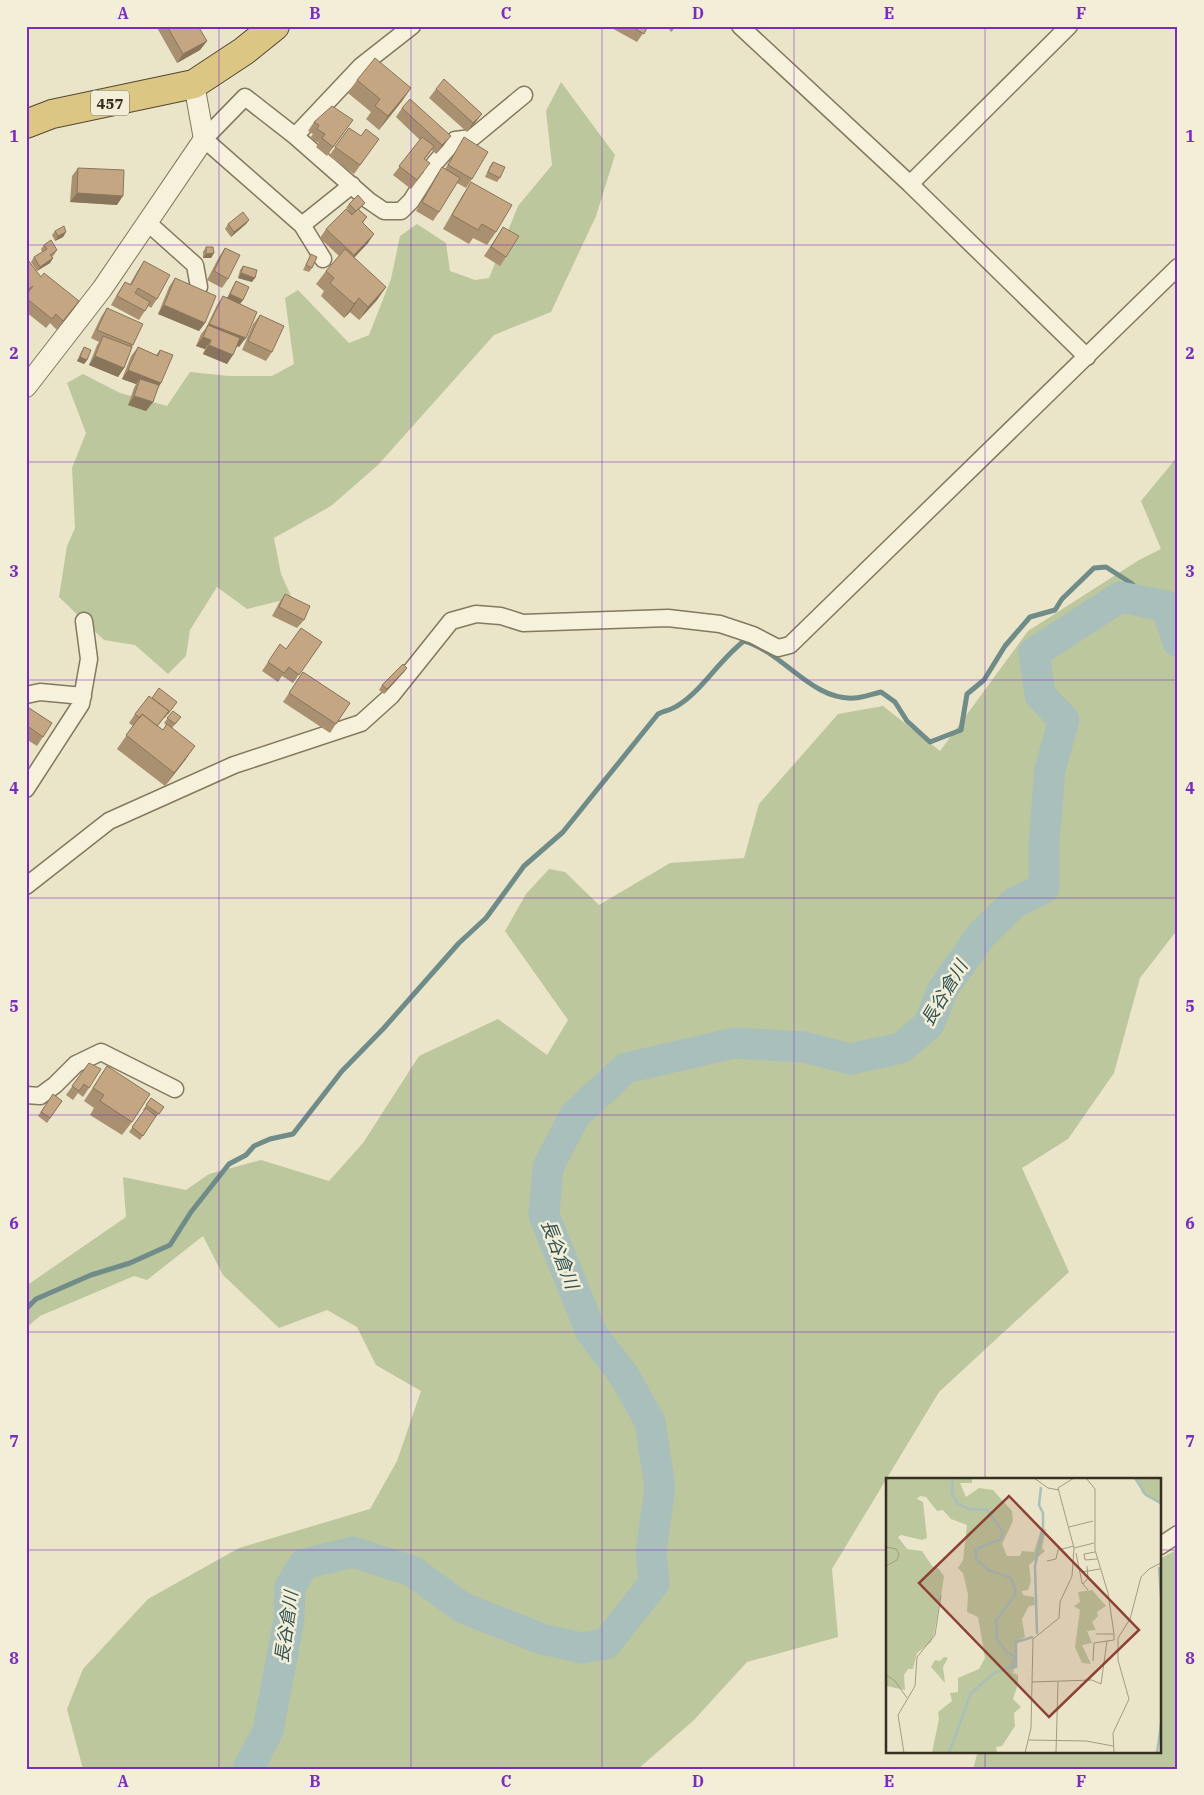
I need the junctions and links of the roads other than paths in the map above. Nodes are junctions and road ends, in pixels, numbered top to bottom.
1 (275, 26) edge
2 (412, 26) edge
3 (740, 26) edge
4 (1069, 26) edge
5 (194, 84) junction
6 (524, 95) dead end
7 (26, 124) edge
8 (295, 136) junction
9 (204, 139) junction
10 (910, 184) junction
11 (352, 185) junction
12 (148, 223) junction
13 (302, 225) junction
14 (322, 259) dead end
15 (1178, 267) edge
16 (199, 287) edge
17 (1086, 357) junction
18 (26, 387) edge
19 (84, 622) dead end
20 (26, 695) edge
21 (83, 696) junction
22 (26, 789) edge
23 (26, 886) edge
24 (175, 1089) dead end
25 (26, 1095) edge
26 (1178, 1534) edge
27 (1162, 1545) edge

1 - 5 highway, 457
2 - 8 street
3 - 10 street
4 - 10 street
5 - 7 highway, 457
5 - 9 street
6 - 11 street
8 - 9 street
8 - 11 street
9 - 12 street
9 - 13 street
10 - 17 street
11 - 13 street
12 - 16 street
12 - 18 street
13 - 14 street
15 - 17 street
17 - 23 street
19 - 21 street
20 - 21 street
21 - 22 street
24 - 25 street
26 - 27 street

